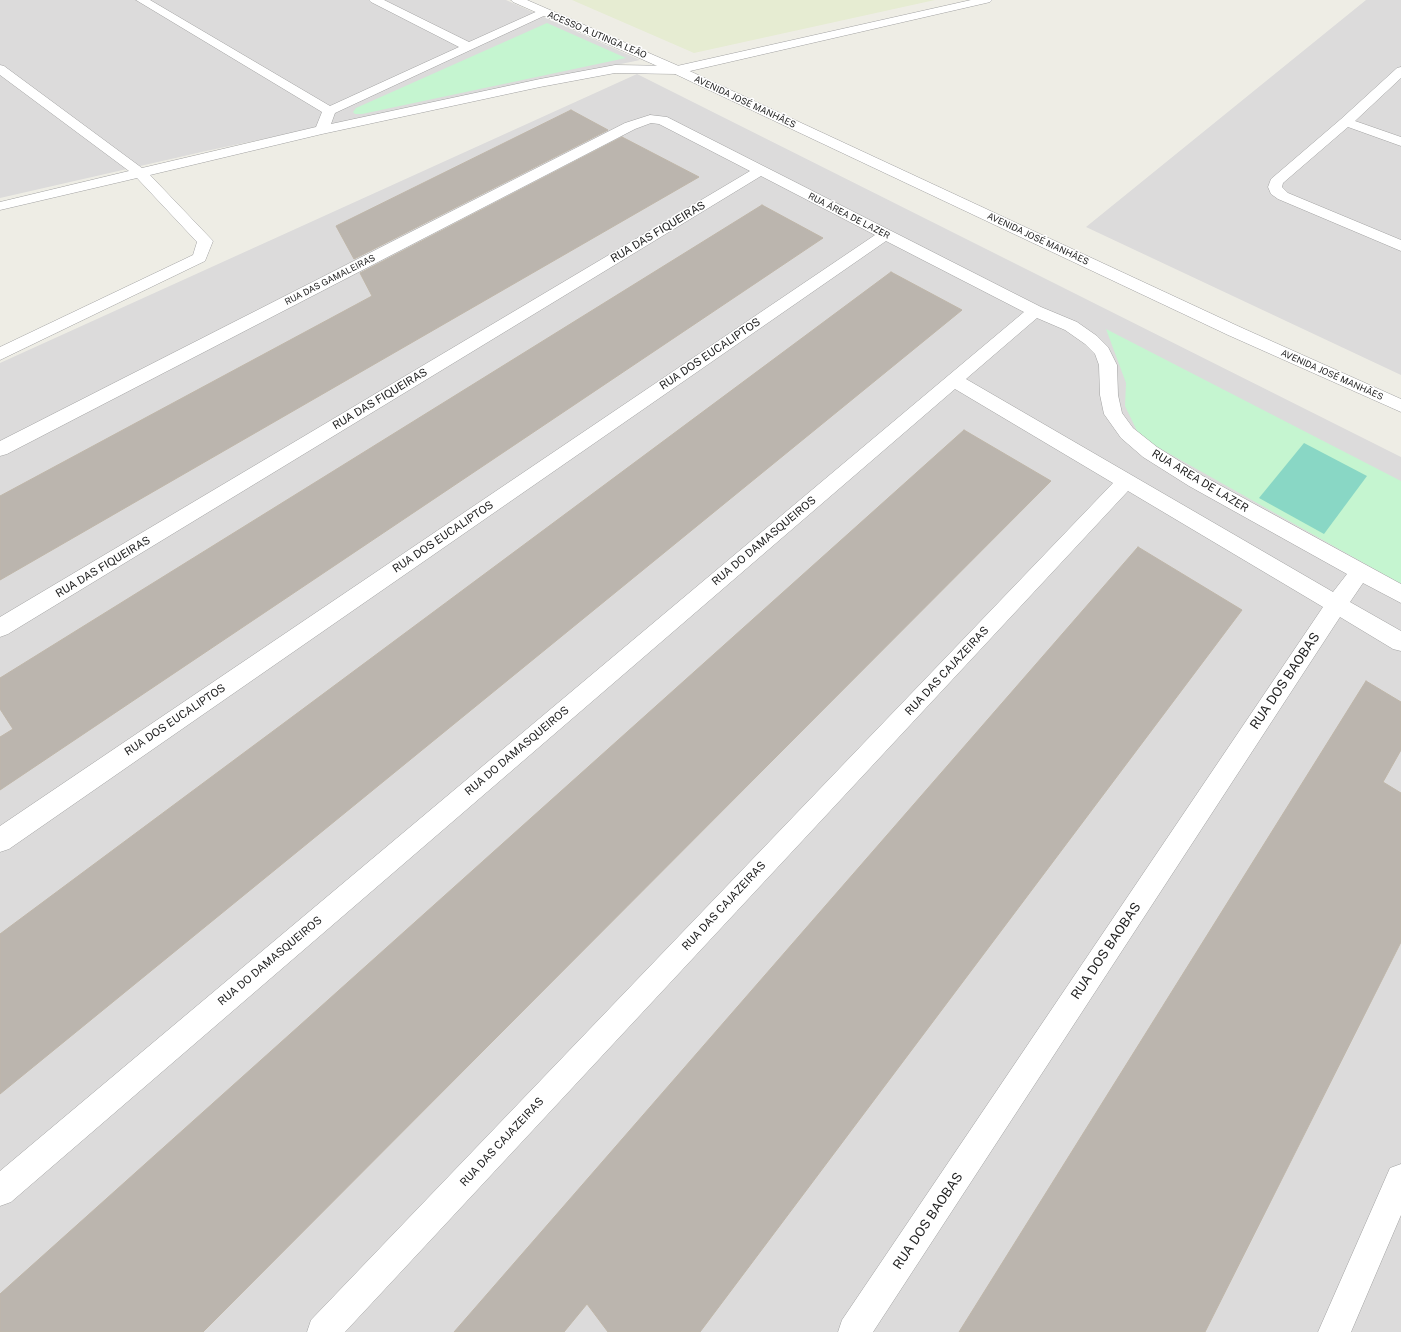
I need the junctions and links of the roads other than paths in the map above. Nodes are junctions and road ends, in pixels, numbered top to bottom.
1 (142, 0) edge
2 (375, 0) edge
3 (517, 0) edge
4 (986, 0) edge
5 (544, 12) junction
6 (469, 47) junction
7 (0, 69) edge
8 (677, 70) junction
9 (1401, 71) edge
10 (329, 112) junction
11 (662, 120) joint
12 (1346, 122) junction
13 (322, 130) junction
14 (1401, 142) edge
15 (760, 171) junction
16 (141, 174) junction
17 (0, 206) edge
18 (885, 234) junction
19 (1401, 246) edge
20 (1035, 311) junction
21 (0, 354) edge
22 (953, 380) junction
23 (1401, 406) edge
24 (0, 450) edge
25 (1126, 481) junction
26 (1360, 571) junction
27 (1401, 594) edge
28 (1336, 605) junction
29 (0, 628) edge
30 (1401, 642) edge
31 (0, 840) edge
32 (1401, 1179) edge
33 (0, 1191) edge
34 (323, 1332) edge
35 (854, 1332) edge
36 (1334, 1332) edge

1 - 10 street
2 - 6 street
3 - 5 street, ACESSO A UTINGA LEÃO
4 - 8 street
5 - 6 street
5 - 8 street, ACESSO A UTINGA LEÃO
6 - 10 street
7 - 16 street
8 - 13 street
8 - 23 street, AVENIDA JOSÉ MANHÃES
9 - 12 street
10 - 13 street
11 - 15 street, RUA ÁREA DE LAZER
11 - 24 street, RUA DAS GAMALEIRAS
12 - 14 street
12 - 19 street
13 - 16 street
15 - 18 street, RUA ÁREA DE LAZER
15 - 29 street, RUA DAS FIQUEIRAS
16 - 17 street
16 - 21 street
18 - 20 street, RUA ÁREA DE LAZER
18 - 31 street, RUA DOS EUCALIPTOS
20 - 22 street, RUA DO DAMASQUEIROS
20 - 26 street, RUA AREA DE LAZER
22 - 25 street
22 - 33 street, RUA DO DAMASQUEIROS
25 - 28 street
25 - 34 street, RUA DAS CAJAZEIRAS
26 - 27 street, RUA AREA DE LAZER
26 - 28 street, RUA DOS BAOBAS
28 - 30 street
28 - 35 street, RUA DOS BAOBAS
32 - 36 street

